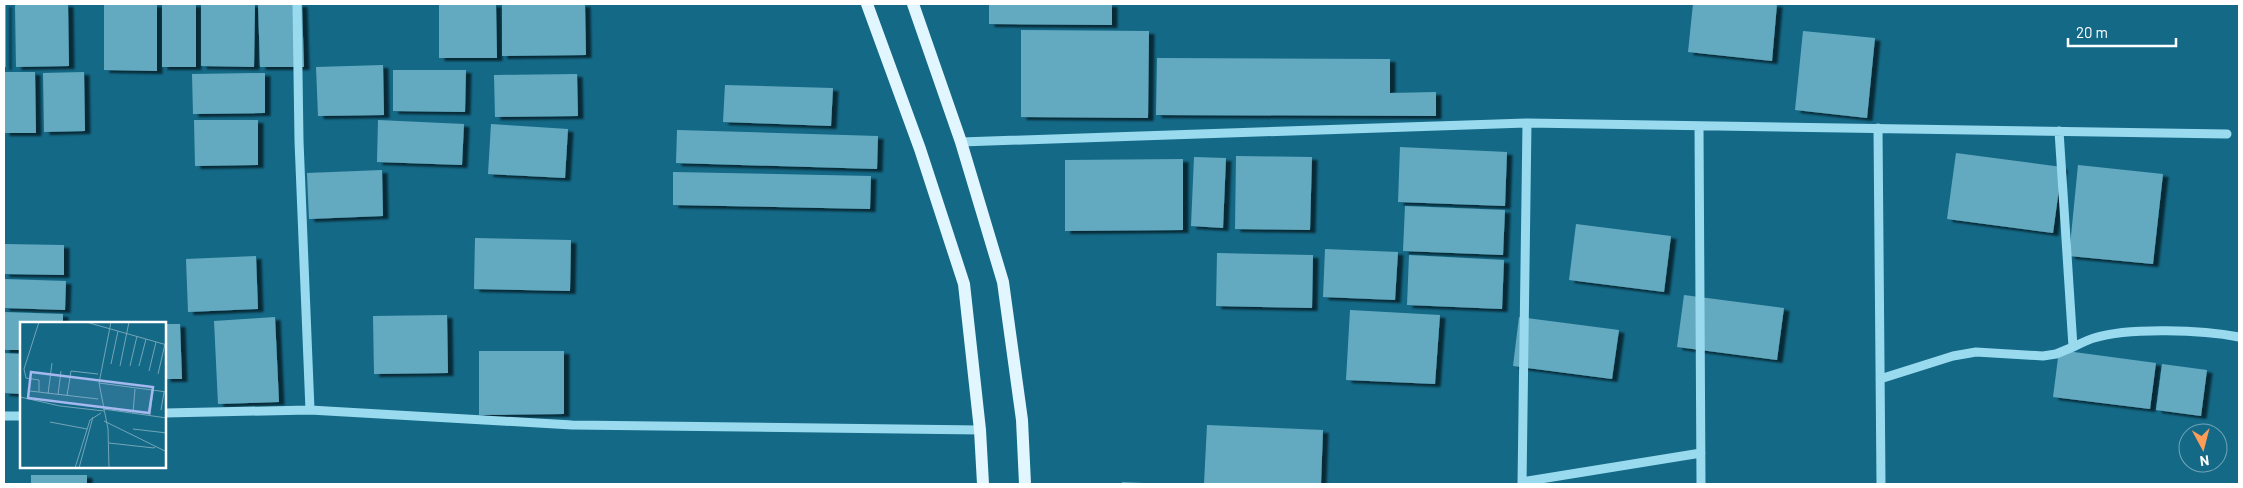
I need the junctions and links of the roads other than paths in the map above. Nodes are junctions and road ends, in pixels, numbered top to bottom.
1 (297, 4) edge
2 (867, 4) edge
3 (913, 4) edge
4 (1527, 123) junction
5 (1699, 126) junction
6 (1878, 128) junction
7 (2059, 131) junction
8 (2228, 134) dead end
9 (961, 142) junction
10 (2239, 337) edge
11 (2073, 347) junction
12 (1880, 379) junction
13 (310, 410) junction
14 (166, 413) edge
15 (4, 416) edge
16 (20, 416) edge
17 (980, 430) junction
18 (1701, 453) junction
19 (1522, 483) edge
20 (984, 484) edge
21 (1025, 484) edge
22 (1701, 484) edge
23 (1881, 484) edge

1 - 13 street
2 - 17 main road
3 - 9 main road
4 - 5 street
4 - 9 street
4 - 19 street
5 - 6 street
5 - 18 street
6 - 7 street
6 - 12 street
7 - 8 street
7 - 11 street
9 - 21 main road
10 - 11 street
11 - 12 street
12 - 23 street
13 - 14 street
13 - 17 street
15 - 16 street
17 - 20 main road
18 - 19 street
18 - 22 street

